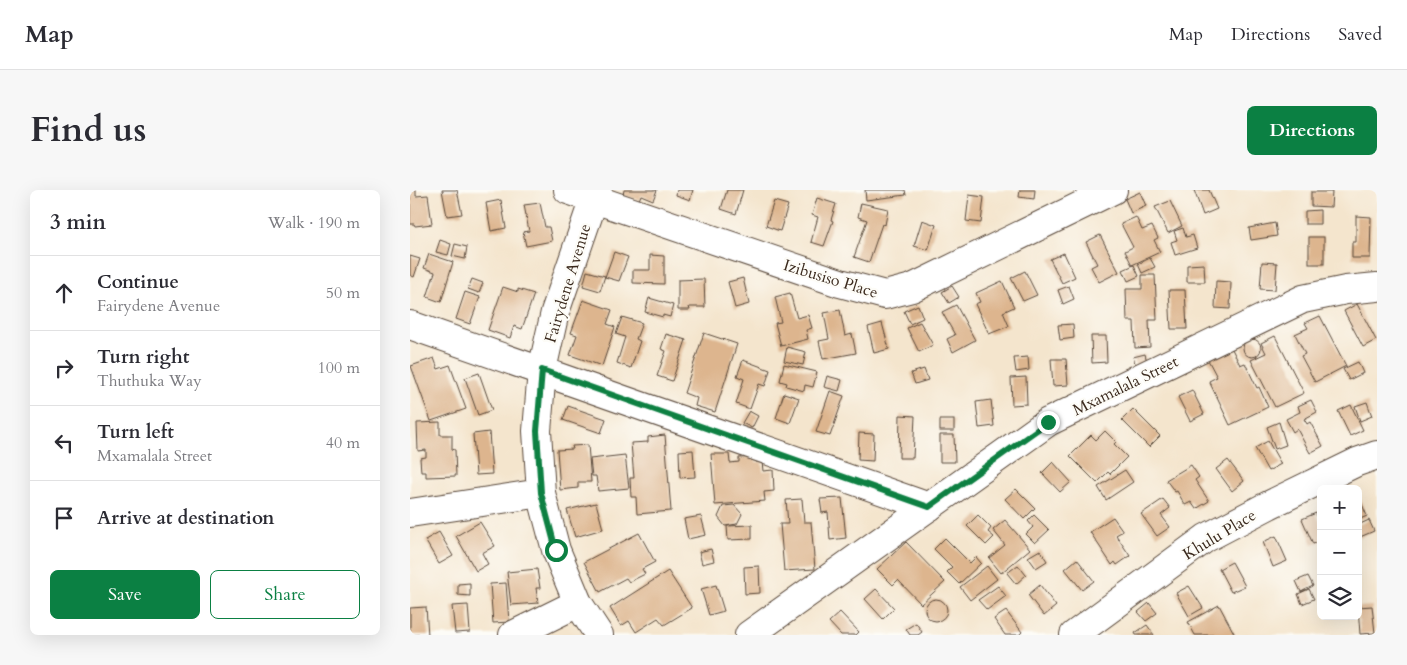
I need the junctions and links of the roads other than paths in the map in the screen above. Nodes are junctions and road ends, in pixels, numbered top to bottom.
1 (568, 190) edge
2 (1114, 190) edge
3 (596, 195) edge
4 (1377, 287) edge
5 (410, 325) edge
6 (542, 370) junction
7 (1377, 455) edge
8 (541, 493) junction
9 (929, 507) junction
10 (410, 513) edge
11 (578, 603) junction
12 (513, 635) edge
13 (599, 635) edge
14 (749, 635) edge
15 (1074, 635) edge

1 - 3 street, Izibusiso Place
2 - 3 street, Izibusiso Place
3 - 6 street, Fairydene Avenue
4 - 9 street, Mxamalala Street
5 - 6 street
6 - 8 street, Fairydene Avenue
6 - 9 street
7 - 15 street, Khulu Place
8 - 10 street
8 - 11 street, Fairydene Avenue
9 - 14 street, Mxamalala Street
11 - 12 street
11 - 13 street, Fairydene Avenue

